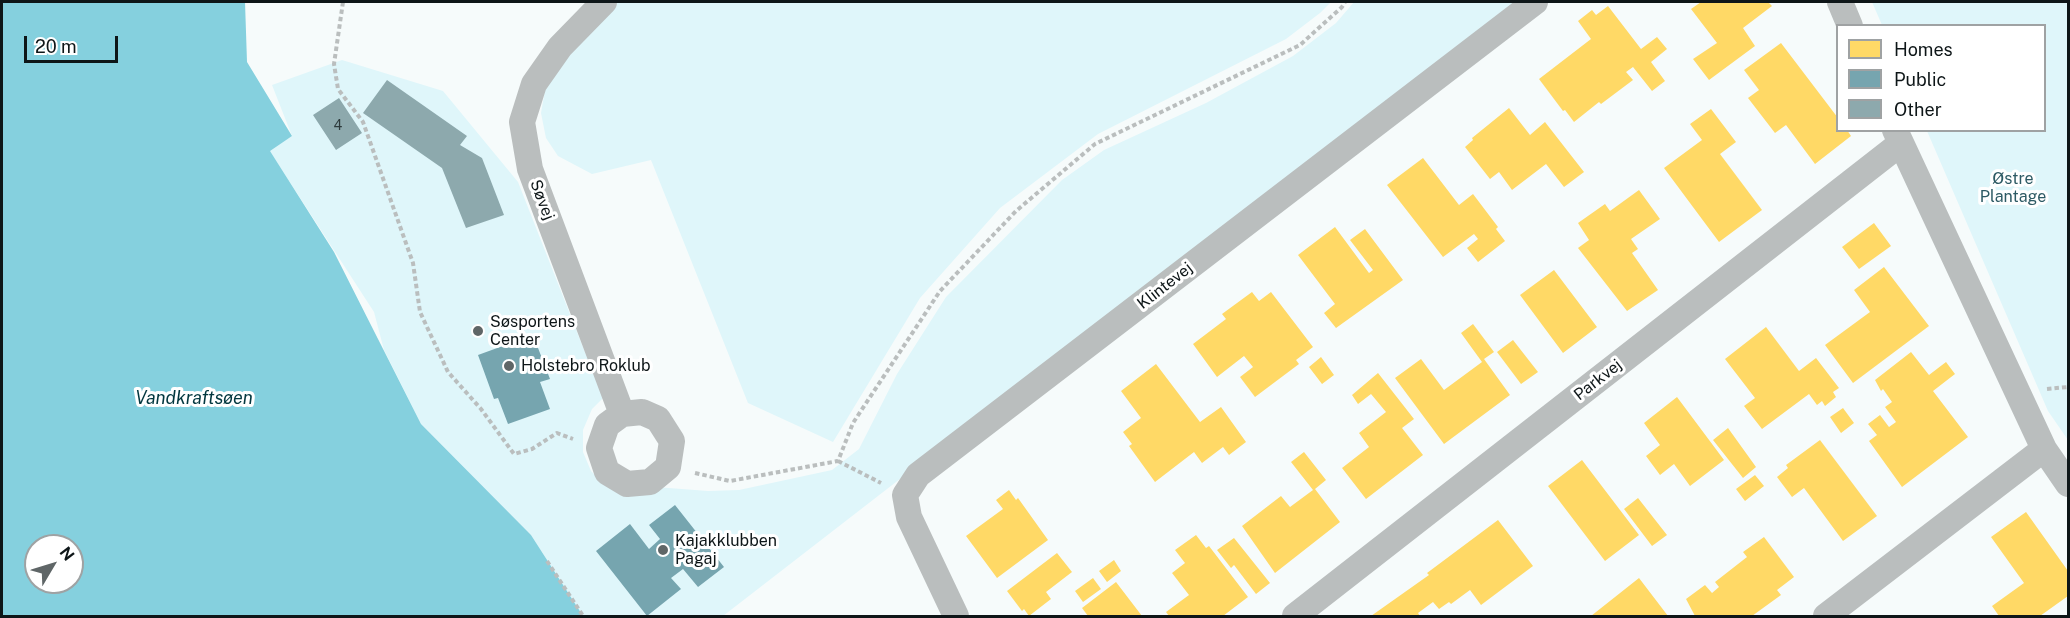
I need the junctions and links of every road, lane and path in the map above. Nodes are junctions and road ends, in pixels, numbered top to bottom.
1 (343, 2) edge
2 (604, 2) edge
3 (1345, 2) edge
4 (1535, 2) edge
5 (1840, 2) edge
6 (1849, 24) edge
7 (1898, 137) edge
8 (622, 414) junction
9 (599, 448) junction
10 (2044, 449) junction
11 (838, 461) junction
12 (668, 467) junction
13 (2068, 484) edge
14 (905, 495) junction
15 (547, 561) dead end
16 (583, 616) edge
17 (956, 616) edge
18 (1295, 616) edge
19 (1826, 616) edge

1 - 9 path
2 - 8 street, Søvej
3 - 11 path
4 - 14 street, Klintevej
5 - 6 street
7 - 10 street, Parkvej
7 - 18 street, Parkvej
8 - 9 street
8 - 12 street
9 - 12 street
10 - 13 street, Parkvej
10 - 19 street
11 - 12 path
11 - 14 path
14 - 17 street
15 - 16 path

